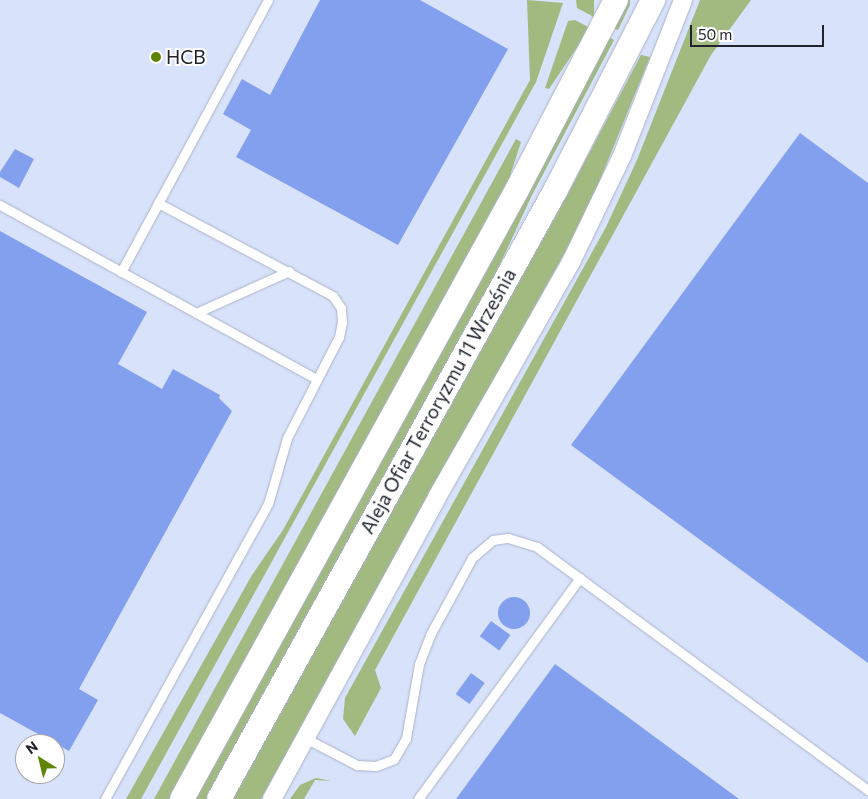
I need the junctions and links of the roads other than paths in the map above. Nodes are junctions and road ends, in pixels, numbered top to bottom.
1 (268, 0) edge
2 (616, 0) edge
3 (653, 0) edge
4 (683, 0) edge
5 (158, 203) junction
6 (0, 205) edge
7 (121, 272) junction
8 (288, 272) junction
9 (196, 313) junction
10 (316, 379) junction
11 (580, 578) junction
12 (305, 738) junction
13 (868, 790) edge
14 (105, 799) edge
15 (182, 799) edge
16 (219, 799) edge
17 (272, 799) edge
18 (418, 799) edge

1 - 5 lane
2 - 15 street, Aleja Ofiar Terroryzmu 11 Września
3 - 16 street, Aleja Ofiar Terroryzmu 11 Września
4 - 12 street
5 - 7 lane
5 - 8 lane
6 - 7 lane
7 - 9 lane
8 - 9 lane
8 - 10 lane
9 - 10 lane
10 - 14 lane
11 - 12 lane
11 - 13 lane
11 - 18 lane
12 - 17 street

